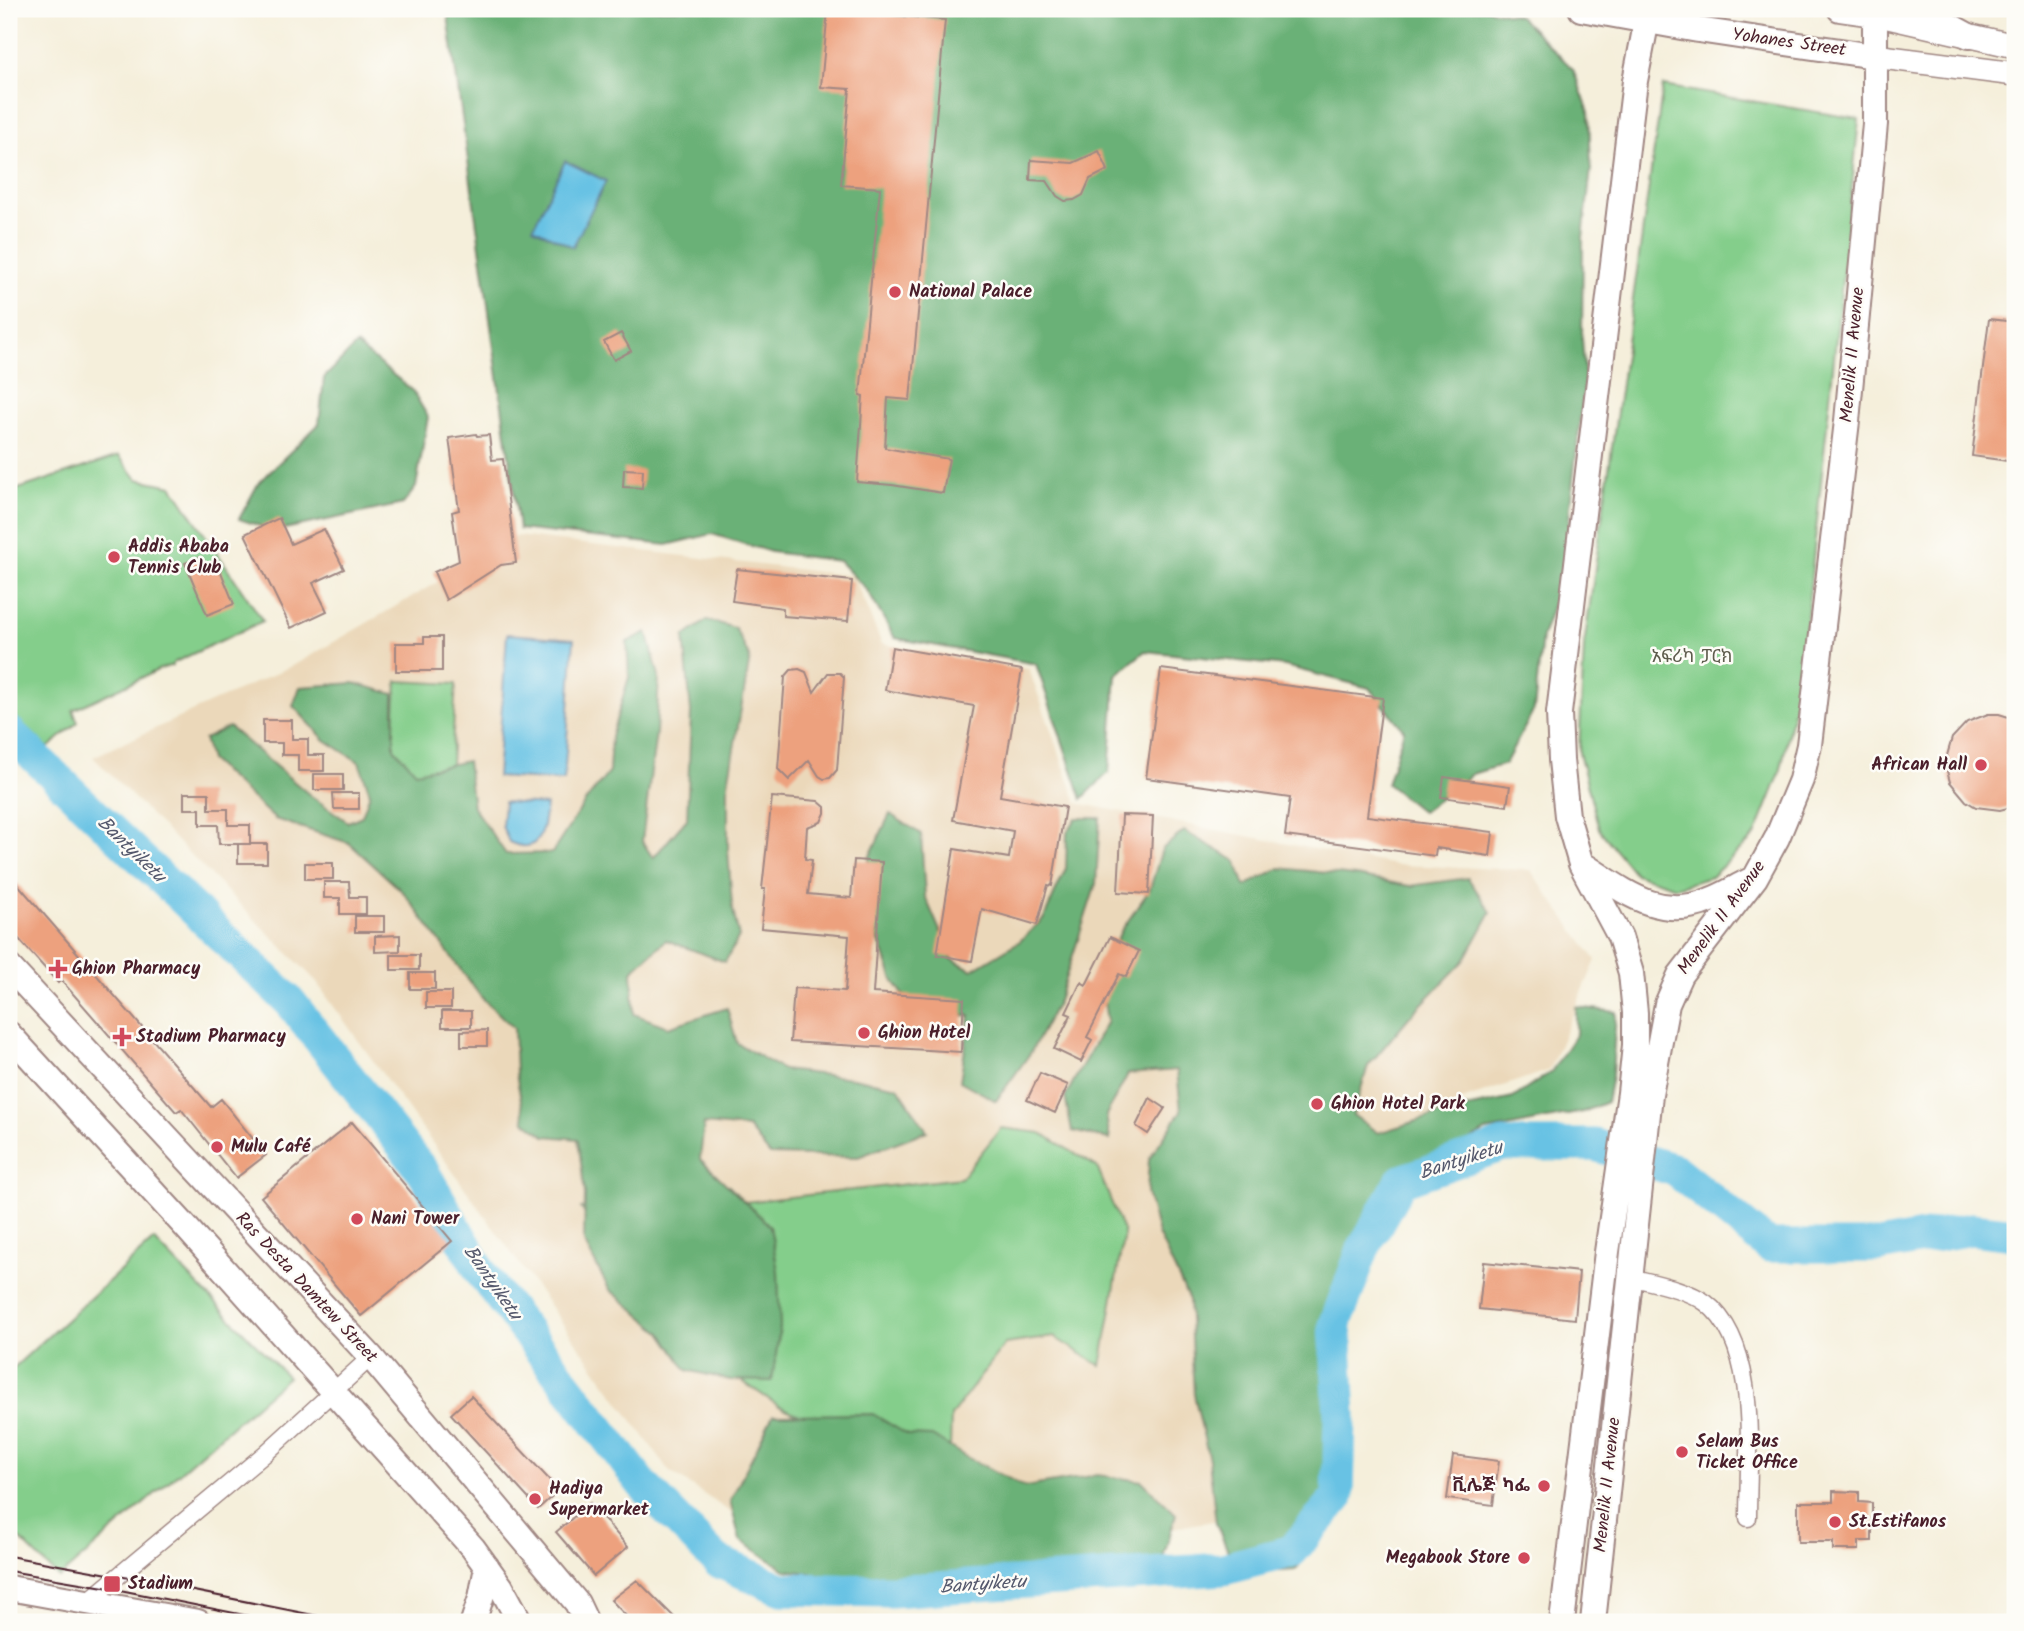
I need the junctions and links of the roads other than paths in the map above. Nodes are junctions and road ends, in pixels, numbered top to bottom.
1 (1581, 9) edge
2 (1840, 9) edge
3 (1919, 9) edge
4 (1875, 12) edge
5 (1648, 14) edge
6 (1700, 19) edge
7 (1969, 36) junction
8 (2015, 46) edge
9 (1874, 56) junction
10 (2015, 74) edge
11 (1581, 864) junction
12 (1755, 878) junction
13 (9, 967) edge
14 (9, 1034) edge
15 (1640, 1094) junction
16 (1630, 1270) junction
17 (371, 1357) junction
18 (334, 1392) junction
19 (1748, 1518) dead end
20 (487, 1567) junction
21 (9, 1588) edge
22 (87, 1602) junction
23 (582, 1612) edge
24 (198, 1622) edge
25 (473, 1622) edge
26 (520, 1622) edge
27 (602, 1622) edge
28 (1562, 1622) edge
29 (1593, 1622) edge

1 - 5 main road, Yohanes Street
2 - 4 main road
3 - 7 main road
4 - 7 main road
4 - 9 main road, Menelik II Avenue
5 - 6 main road, Yohanes Street
5 - 11 main road, Menelik II Avenue
6 - 9 main road, Yohanes Street
7 - 8 main road
9 - 10 main road
9 - 12 main road, Menelik II Avenue
11 - 12 main road
11 - 15 main road, Menelik II Avenue
12 - 15 main road, Menelik II Avenue
13 - 17 main road, Ras Desta Damtew Street
14 - 18 main road
15 - 16 main road, Menelik II Avenue
15 - 28 main road, Menelik II Avenue
16 - 19 street
16 - 29 main road, Menelik II Avenue
17 - 18 street
17 - 23 main road, Ras Desta Damtew Street
18 - 20 main road
18 - 22 street
20 - 25 main road
20 - 26 main road
21 - 22 main road
22 - 24 main road
23 - 27 main road, Ras Desta Damtew Street

